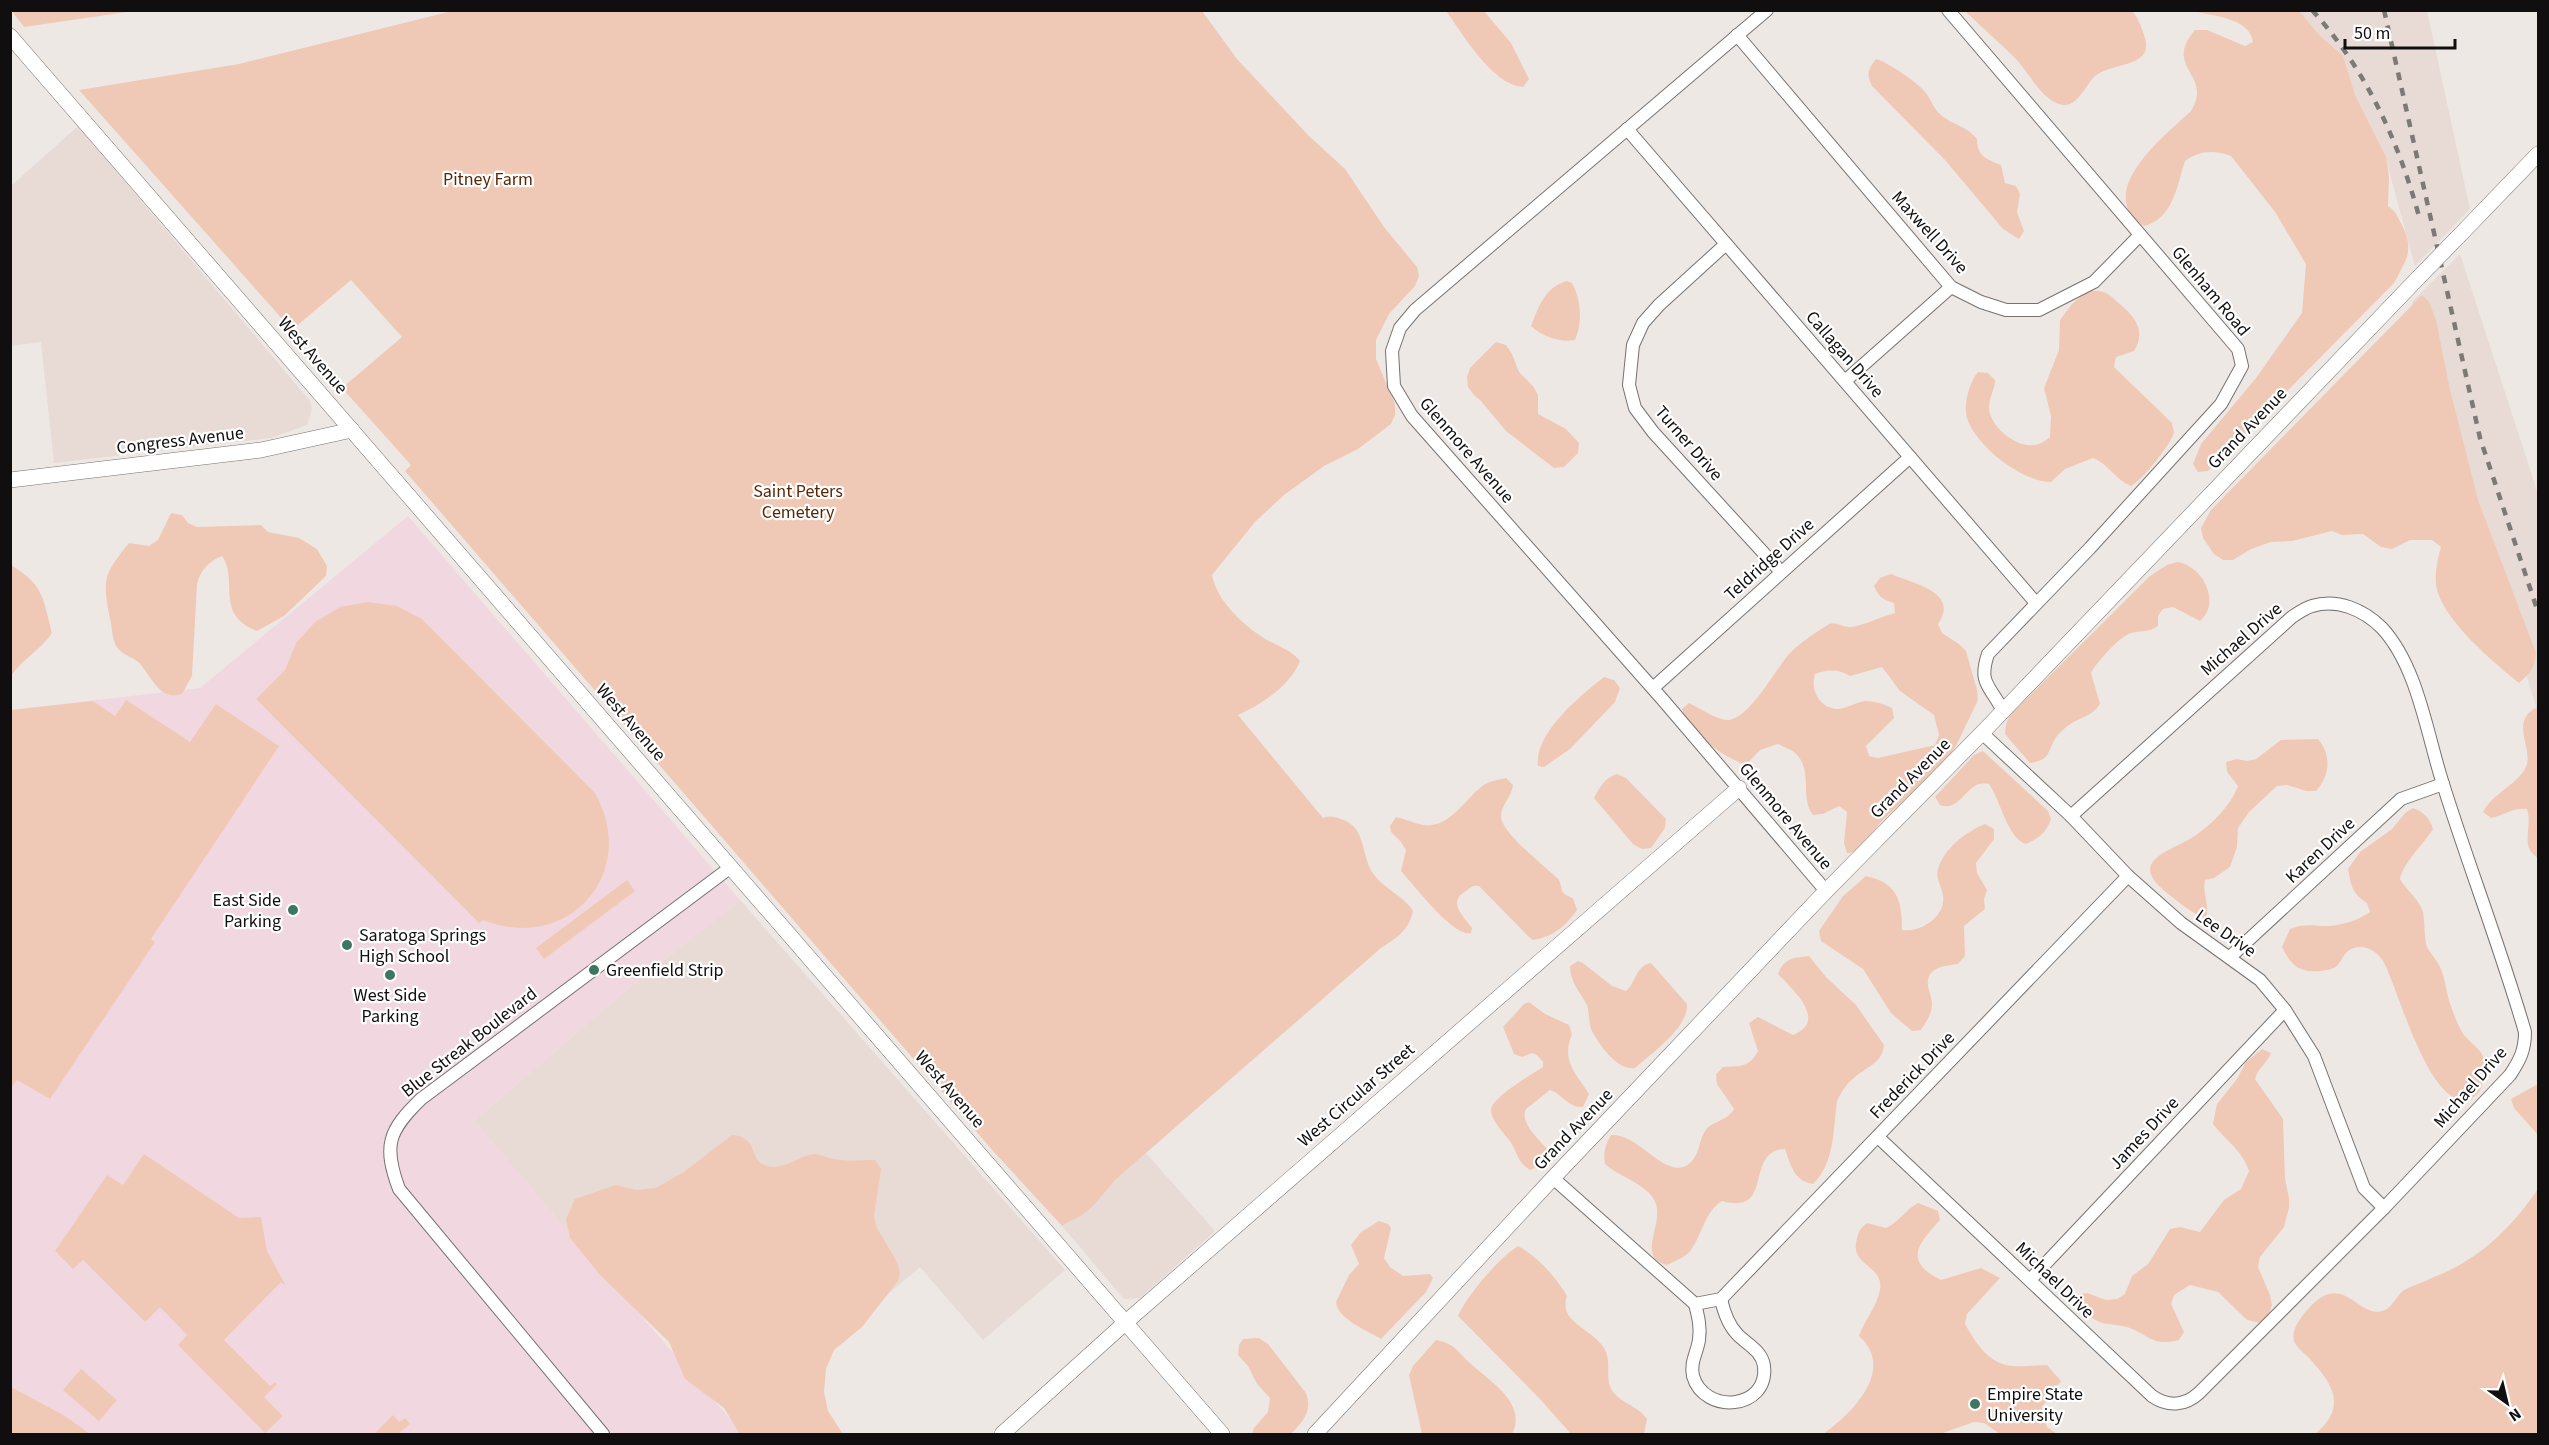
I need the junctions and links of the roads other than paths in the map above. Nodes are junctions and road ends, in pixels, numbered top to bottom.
1 (1767, 10) edge
2 (1948, 10) edge
3 (10, 36) edge
4 (1737, 36) junction
5 (1627, 129) junction
6 (2538, 154) edge
7 (2140, 235) junction
8 (1726, 243) junction
9 (1951, 286) junction
10 (1845, 381) junction
11 (352, 430) junction
12 (1910, 457) junction
13 (10, 480) edge
14 (1781, 572) junction
15 (2036, 603) junction
16 (1653, 688) junction
17 (2002, 711) junction
18 (1982, 733) junction
19 (2443, 784) junction
20 (1739, 788) junction
21 (2071, 816) junction
22 (731, 867) junction
23 (2128, 876) junction
24 (1826, 891) junction
25 (2230, 957) junction
26 (2284, 1010) junction
27 (1878, 1137) junction
28 (1553, 1178) junction
29 (2384, 1208) junction
30 (2030, 1280) junction
31 (1721, 1299) junction
32 (1695, 1304) junction
33 (1125, 1322) junction
34 (603, 1434) edge
35 (1002, 1434) edge
36 (1222, 1434) edge
37 (1315, 1434) edge

1 - 4 street, Glenmore Avenue
2 - 7 street, Glenham Road
3 - 11 street, West Avenue
4 - 5 street, Glenmore Avenue
4 - 9 street, Maxwell Drive
5 - 8 street, Callagan Drive
5 - 16 street, Glenmore Avenue
6 - 17 street, Grand Avenue, bridge
7 - 9 street, Maxwell Drive
7 - 15 street, Glenham Road
8 - 10 street, Callagan Drive
8 - 14 street, Turner Drive
9 - 10 street
10 - 12 street, Callagan Drive
11 - 13 street, Congress Avenue
11 - 22 street, West Avenue
12 - 14 street, Teldridge Drive
12 - 15 street, Callagan Drive
14 - 16 street, Teldridge Drive
15 - 17 street, Glenham Road
16 - 20 street, Glenmore Avenue
17 - 18 street, Grand Avenue
18 - 21 street, Lee Drive
18 - 24 street, Grand Avenue
19 - 21 street, Michael Drive
19 - 25 street, Karen Drive
19 - 29 street, Michael Drive
20 - 24 street, Glenmore Avenue
20 - 33 street, West Circular Street
21 - 23 street, Lee Drive
22 - 33 street, West Avenue
22 - 34 street, Blue Streak Boulevard
23 - 25 street, Lee Drive
23 - 27 street, Frederick Drive
24 - 28 street, Grand Avenue
25 - 26 street, Lee Drive
26 - 29 street, Lee Drive
26 - 30 street, James Drive
27 - 30 street, Michael Drive
27 - 31 street, Frederick Drive
28 - 32 street
28 - 37 street, Grand Avenue
29 - 30 street, Michael Drive
31 - 32 street
31 - 32 street
33 - 35 street, West Circular Street
33 - 36 street, West Avenue

